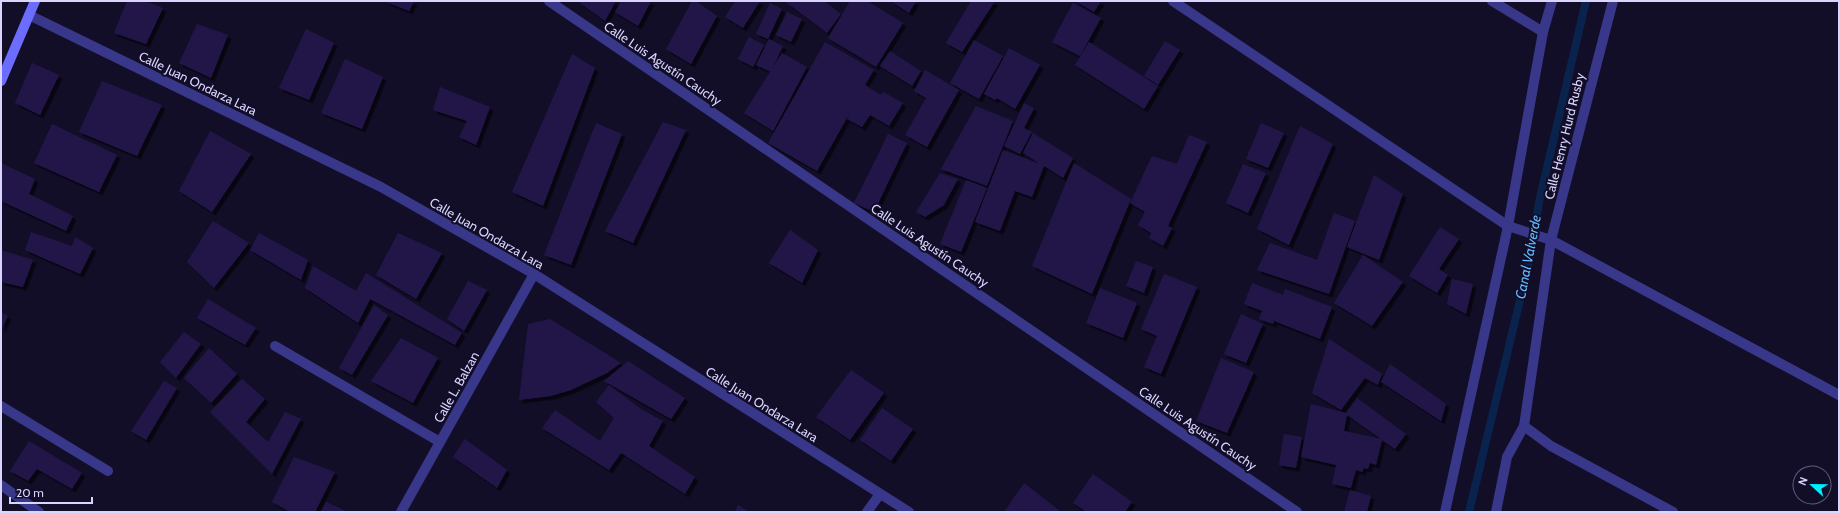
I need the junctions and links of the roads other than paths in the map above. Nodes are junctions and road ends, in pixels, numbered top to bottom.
1 (35, 1) edge
2 (549, 1) edge
3 (1173, 1) edge
4 (1492, 1) edge
5 (1552, 1) edge
6 (1613, 1) edge
7 (29, 15) junction
8 (1543, 32) junction
9 (1, 81) edge
10 (1508, 226) junction
11 (1551, 240) junction
12 (534, 274) junction
13 (275, 346) dead end
14 (1839, 396) edge
15 (1, 406) edge
16 (1524, 426) junction
17 (440, 442) junction
18 (108, 471) dead end
19 (1, 485) edge
20 (880, 494) junction
21 (39, 512) edge
22 (401, 512) edge
23 (867, 512) edge
24 (909, 512) edge
25 (1297, 512) edge
26 (1445, 512) edge
27 (1496, 512) edge
28 (1673, 512) edge

1 - 7 main road
2 - 25 street, Calle Luis Agustín Cauchy
3 - 10 street
4 - 8 street
5 - 8 street
6 - 11 street, Calle Henry Hurd Rusby
7 - 9 main road
7 - 12 street, Calle Juan Ondarza Lara
8 - 10 street
10 - 11 street
10 - 26 street
11 - 14 street
11 - 16 street, Calle Henry Hurd Rusby
12 - 17 street, Calle L. Balzan
12 - 20 street, Calle Juan Ondarza Lara
13 - 17 street
15 - 18 street
16 - 27 street, Calle Henry Hurd Rusby
16 - 28 street
17 - 22 street, Calle L. Balzan
19 - 21 street
20 - 23 street
20 - 24 street, Calle Juan Ondarza Lara

